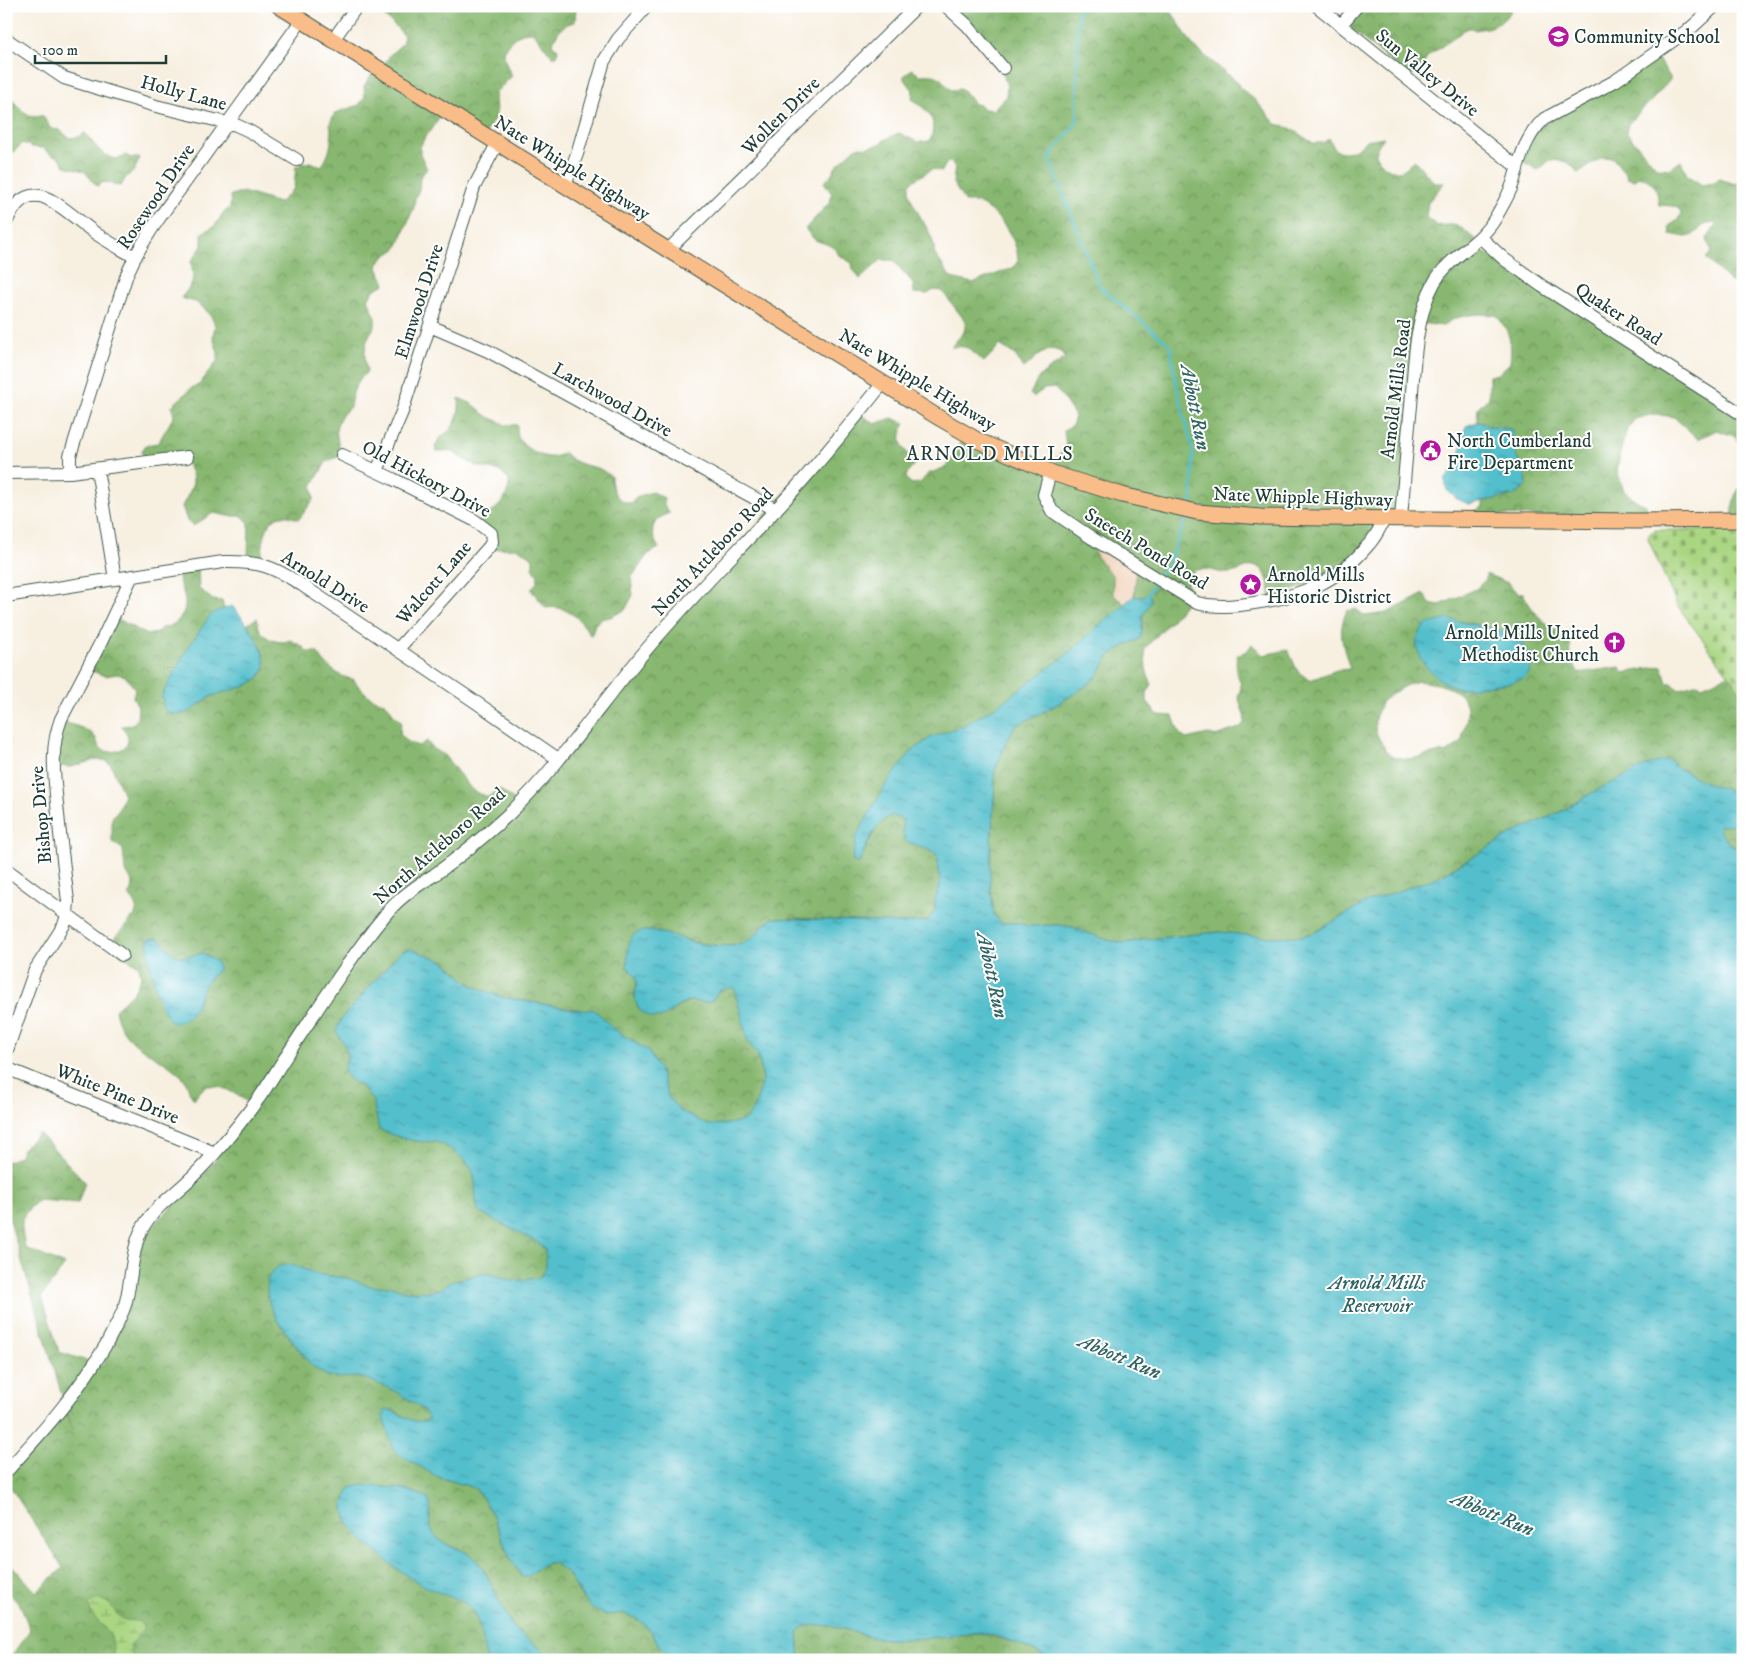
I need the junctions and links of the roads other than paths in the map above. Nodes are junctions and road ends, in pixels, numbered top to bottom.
1 (279, 6) edge
2 (357, 6) edge
3 (646, 6) edge
4 (918, 6) edge
5 (946, 6) edge
6 (1316, 6) edge
7 (1357, 6) edge
8 (1715, 6) edge
9 (301, 20) junction
10 (1341, 25) junction
11 (6, 39) edge
12 (332, 40) junction
13 (1003, 68) dead end
14 (227, 123) junction
15 (496, 144) junction
16 (297, 160) dead end
17 (1516, 167) junction
18 (565, 185) junction
19 (6, 222) edge
20 (1480, 236) junction
21 (668, 250) junction
22 (135, 257) junction
23 (430, 326) junction
24 (883, 383) junction
25 (1743, 415) edge
26 (342, 455) dead end
27 (187, 457) dead end
28 (97, 470) junction
29 (377, 471) junction
30 (70, 472) junction
31 (1050, 472) junction
32 (6, 473) edge
33 (776, 510) junction
34 (1385, 518) junction
35 (1401, 519) junction
36 (1743, 520) edge
37 (492, 538) joint
38 (132, 576) junction
39 (115, 579) junction
40 (6, 596) edge
41 (398, 649) junction
42 (558, 759) junction
43 (6, 869) edge
44 (67, 915) junction
45 (122, 955) dead end
46 (6, 1053) edge
47 (6, 1068) edge
48 (215, 1153) junction
49 (6, 1472) edge

1 - 9 main road, Nate Whipple Highway
2 - 12 street
3 - 18 street
4 - 21 street, Wollen Drive
5 - 13 street
6 - 10 street, Sun Valley Drive
7 - 10 street
8 - 17 street, Arnold Mills Road
9 - 12 main road, Nate Whipple Highway
9 - 14 street, Rosewood Drive
10 - 17 street, Sun Valley Drive
11 - 14 street, Holly Lane
12 - 15 main road, Nate Whipple Highway
14 - 16 street, Holly Lane
14 - 22 street, Rosewood Drive
15 - 18 main road, Nate Whipple Highway
15 - 23 street, Elmwood Drive
17 - 20 street, Arnold Mills Road
18 - 21 main road, Nate Whipple Highway
19 - 22 street
20 - 25 street, Quaker Road
20 - 35 street, Arnold Mills Road
21 - 24 main road, Nate Whipple Highway
22 - 30 street, Rosewood Drive
23 - 29 street, Elmwood Drive
23 - 33 street, Larchwood Drive
24 - 31 main road, Nate Whipple Highway
24 - 33 street, North Attleboro Road
26 - 29 street, Old Hickory Drive
27 - 28 street
28 - 30 street
28 - 39 street
29 - 37 street, Old Hickory Drive
30 - 32 street
31 - 34 main road, Nate Whipple Highway
31 - 34 street, Sneech Pond Road
33 - 42 street, North Attleboro Road
34 - 35 main road, Nate Whipple Highway
35 - 36 main road, Nate Whipple Highway
37 - 41 street, Walcott Lane
38 - 39 street, Arnold Drive
38 - 41 street, Arnold Drive
38 - 44 street, Bishop Drive
39 - 40 street, Arnold Drive
41 - 42 street, Arnold Drive
42 - 48 street, North Attleboro Road
43 - 44 street
44 - 45 street
44 - 46 street, Bishop Drive
47 - 48 street, White Pine Drive
48 - 49 street, North Attleboro Road

